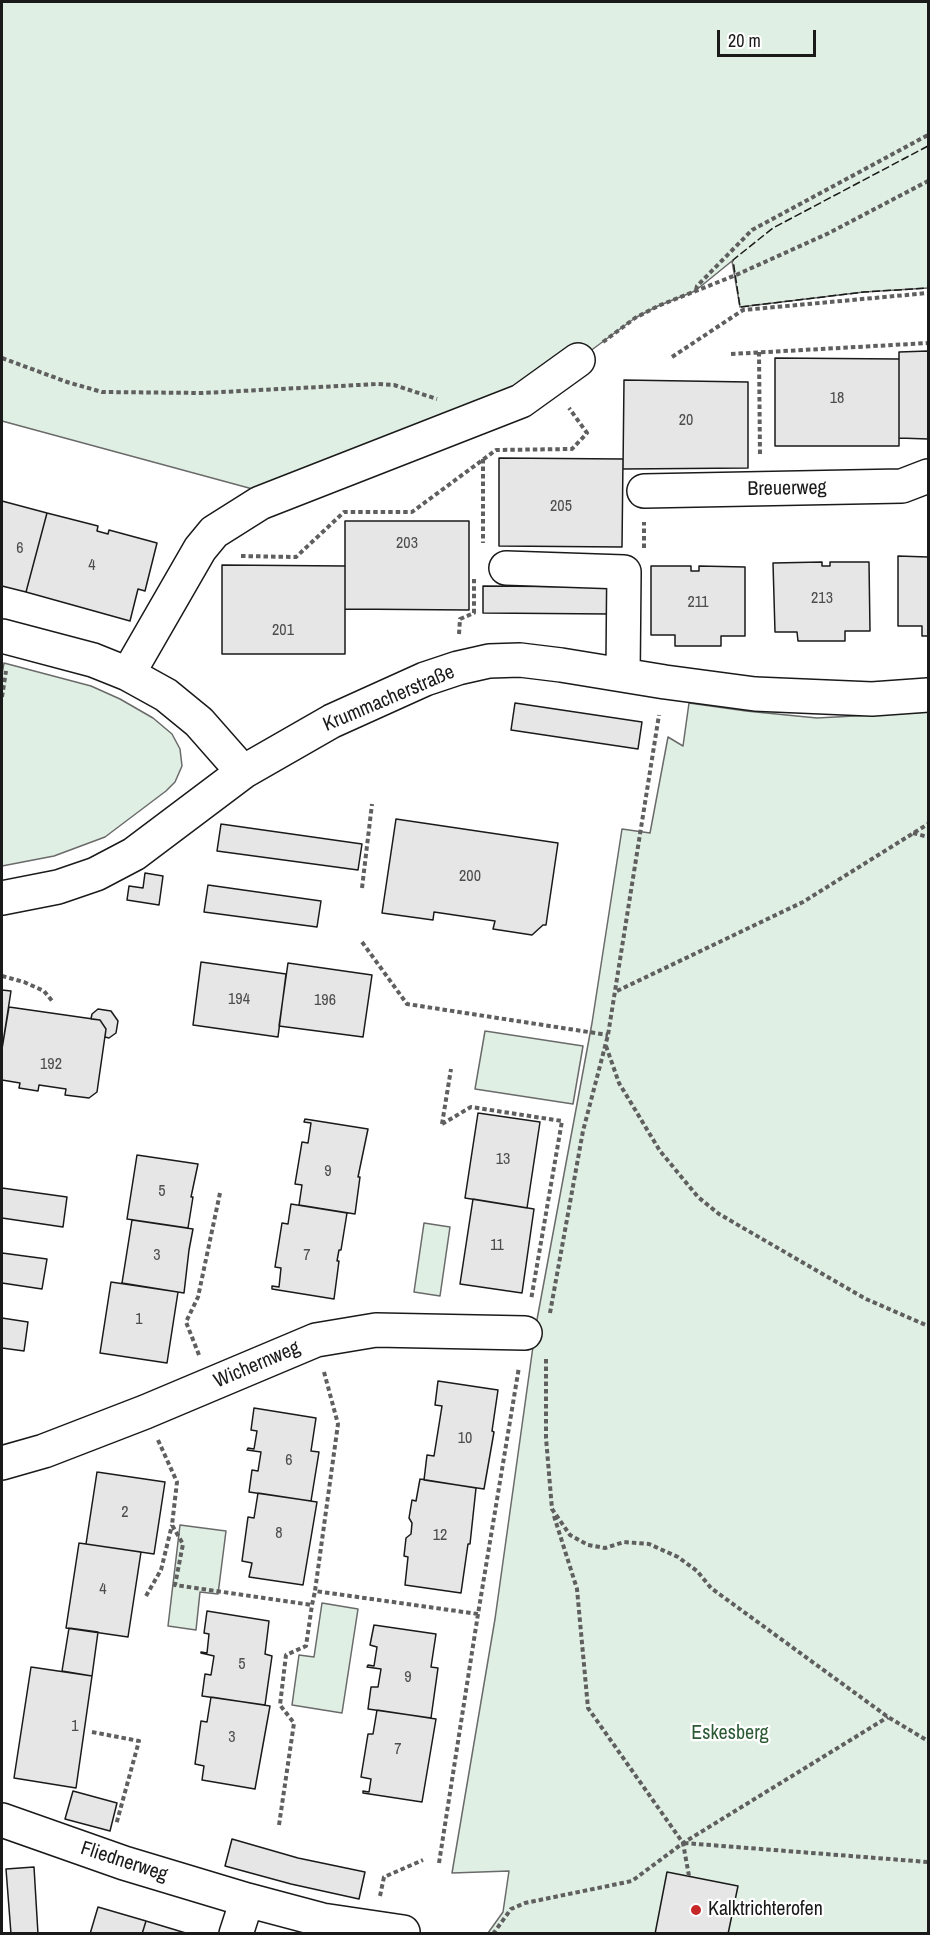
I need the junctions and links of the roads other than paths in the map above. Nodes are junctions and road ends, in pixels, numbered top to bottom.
1 (579, 360) road end
2 (928, 476) edge
3 (644, 491) road end
4 (506, 568) dead end
5 (2, 636) edge
6 (128, 674) junction
7 (622, 675) junction
8 (928, 695) edge
9 (243, 772) junction
10 (2, 898) edge
11 (537, 1328) road end
12 (2, 1463) edge
13 (2, 1820) edge
14 (247, 1900) junction
15 (388, 1930) edge
16 (236, 1934) edge

1 - 6 street
2 - 3 street, Breuerweg
4 - 7 street
5 - 6 street
6 - 9 street
7 - 8 street, Krummacherstraße
7 - 9 street, Krummacherstraße
9 - 10 street, Krummacherstraße
11 - 12 street, Wichernweg
13 - 14 street, Fliednerweg
14 - 15 street, Fliednerweg
14 - 16 street

